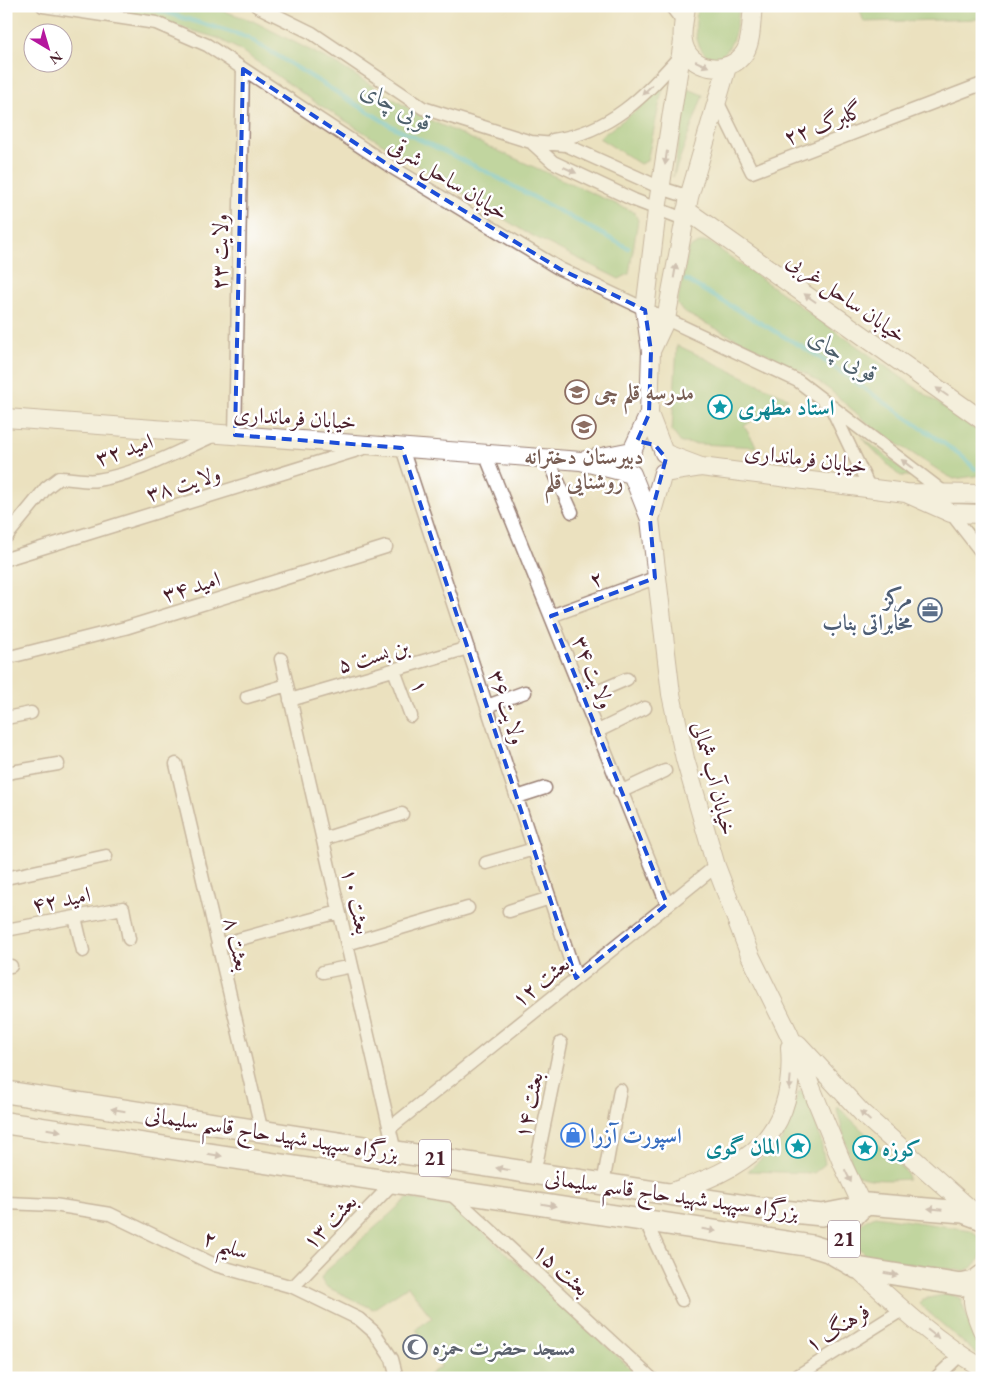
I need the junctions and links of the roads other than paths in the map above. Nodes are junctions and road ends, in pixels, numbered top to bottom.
1 (43, 6) edge
2 (257, 6) edge
3 (671, 6) edge
4 (753, 6) edge
5 (683, 31) edge
6 (726, 66) junction
7 (243, 69) junction
8 (982, 84) edge
9 (717, 101) junction
10 (530, 142) junction
11 (661, 188) junction
12 (686, 209) junction
13 (657, 210) junction
14 (645, 310) junction
15 (666, 319) junction
16 (651, 351) junction
17 (830, 405) junction
18 (649, 414) junction
19 (6, 418) edge
20 (982, 420) edge
21 (227, 434) junction
22 (371, 446) junction
23 (402, 448) junction
24 (632, 451) junction
25 (664, 453) junction
26 (485, 454) junction
27 (548, 459) junction
28 (580, 461) junction
29 (701, 467) junction
30 (663, 473) junction
31 (632, 474) junction
32 (870, 488) junction
33 (906, 493) junction
34 (946, 494) junction
35 (982, 494) edge
36 (572, 512) dead end
37 (951, 513) junction
38 (982, 514) edge
39 (650, 519) junction
40 (6, 537) edge
41 (386, 547) dead end
42 (982, 553) edge
43 (6, 559) edge
44 (655, 578) junction
45 (551, 616) junction
46 (468, 648) junction
47 (6, 658) edge
48 (281, 659) dead end
49 (394, 670) junction
50 (627, 679) dead end
51 (287, 684) junction
52 (525, 692) dead end
53 (247, 697) dead end
54 (583, 698) junction
55 (290, 700) junction
56 (487, 706) junction
57 (645, 708) dead end
58 (31, 713) dead end
59 (411, 716) dead end
60 (6, 718) edge
61 (596, 732) junction
62 (58, 764) dead end
63 (176, 764) dead end
64 (665, 770) dead end
65 (6, 773) edge
66 (545, 788) dead end
67 (620, 792) junction
68 (517, 797) junction
69 (402, 814) dead end
70 (322, 840) junction
71 (534, 849) junction
72 (106, 856) dead end
73 (486, 863) dead end
74 (716, 866) junction
75 (6, 878) edge
76 (550, 898) junction
77 (667, 904) junction
78 (468, 908) dead end
79 (509, 911) dead end
80 (339, 912) junction
81 (75, 917) junction
82 (6, 930) edge
83 (129, 940) dead end
84 (347, 944) junction
85 (218, 945) junction
86 (83, 951) dead end
87 (352, 966) junction
88 (323, 972) dead end
89 (576, 978) junction
90 (789, 1034) junction
91 (561, 1044) dead end
92 (620, 1090) dead end
93 (6, 1092) edge
94 (6, 1123) edge
95 (390, 1128) junction
96 (262, 1132) junction
97 (395, 1152) junction
98 (534, 1174) junction
99 (394, 1182) junction
100 (603, 1184) junction
101 (446, 1190) junction
102 (665, 1194) junction
103 (6, 1203) edge
104 (863, 1207) junction
105 (981, 1219) edge
106 (645, 1220) junction
107 (857, 1268) junction
108 (981, 1277) edge
109 (293, 1287) junction
110 (682, 1300) dead end
111 (902, 1310) junction
112 (982, 1330) edge
113 (960, 1355) junction
114 (982, 1368) edge
115 (397, 1378) edge
116 (651, 1378) edge
117 (794, 1378) edge
118 (936, 1378) edge

1 - 7 street, خیابان ساحل شرقی
2 - 10 street
3 - 5 street
4 - 6 main road
5 -> 6 main road
5 -> 10 street
5 -> 11 main road
6 - 9 main road
7 - 14 street, خیابان ساحل شرقی
7 - 21 street, ولایت ۲۳
8 - 9 street, گلبرگ ۲۲
9 - 12 main road
10 - 11 street
10 -> 13 street
11 - 12 street
11 - 13 main road
12 - 13 street
15 -> 12 main road
20 -> 12 main road, خیابان ساحل غربی
13 - 14 main road
14 - 15 street, خیابان ساحل شرقی
14 - 16 main road
15 - 16 main road
15 - 17 street, خیابان ساحل شرقی
16 - 18 main road
17 - 32 street, خیابان ساحل شرقی
34 -> 17 street, خیابان ساحل شرقی
18 - 24 main road
18 - 25 main road
19 - 21 main road, خیابان فرمانداری
21 - 22 main road, خیابان فرمانداری
21 - 40 street, امید ۳۲
22 - 23 main road, خیابان فرمانداری
22 - 43 street, ولایت ۳۸
23 - 26 main road, خیابان فرمانداری
23 - 46 street, ولایت ۳۶
24 - 25 main road
24 - 28 main road, خیابان فرمانداری
24 - 31 main road
25 - 29 main road, خیابان فرمانداری
25 - 30 main road
26 - 27 main road, خیابان فرمانداری
26 - 45 street, ولایت ۳۴
27 - 28 main road, خیابان فرمانداری
27 - 36 street
28 - 31 main road, خیابان فرمانداری
29 - 30 main road, خیابان فرمانداری
29 - 32 main road, خیابان فرمانداری
30 - 31 main road
30 - 39 main road, خیابان آب شمالی
31 - 39 main road, خیابان آب شمالی
32 - 33 main road, خیابان فرمانداری
33 - 34 main road, خیابان فرمانداری
33 - 37 main road, خیابان فرمانداری
34 - 35 main road, خیابان فرمانداری
37 - 38 main road, خیابان فرمانداری
37 - 42 street
39 - 44 main road, خیابان آب شمالی
41 - 47 street, امید ۳۴
44 - 45 street, ۲
44 - 74 main road, خیابان آب شمالی
45 - 54 street, ولایت ۳۴
46 - 49 street, بن بست ۵
46 - 56 street, ولایت ۳۶
48 - 51 street, بعثت ۱۰
49 - 55 street, بن بست ۵
49 - 59 street, ۱
50 - 54 street
51 - 53 street
51 - 55 street, بعثت ۱۰
52 - 56 street
54 - 61 street, ولایت ۳۴
55 - 70 street, بعثت ۱۰
56 - 68 street, ولایت ۳۶
57 - 61 street
58 - 60 street
61 - 67 street, ولایت ۳۴
62 - 65 street
63 - 85 street, بعثت ۸
64 - 67 street
66 - 68 street
67 - 77 street, ولایت ۳۴
68 - 71 street, ولایت ۳۶
69 - 70 street
70 - 80 street, بعثت ۱۰
71 - 73 street
71 - 76 street, ولایت ۳۶
72 - 75 street
74 - 77 street, بعثت ۱۲
74 - 90 main road, خیابان آب شمالی
76 - 79 street
76 - 89 street, ولایت ۳۶
77 - 89 street, بعثت ۱۲
78 - 84 street
80 - 84 street, بعثت ۱۰
80 - 85 street
81 - 82 street, امید ۴۲
81 - 83 street, امید ۴۲
81 - 86 street
84 - 87 street, بعثت ۱۰
85 - 96 street, بعثت ۸
87 - 88 street
87 - 95 street, بعثت ۱۰
89 - 95 street, بعثت ۱۲
90 -> 102 main road
90 -> 104 main road, خیابان آب شمالی
105 -> 90 main road, خیابان آب شمالی
91 - 98 street, بعثت ۱۴
92 - 100 street
96 -> 93 highway, بزرگراه سپهبد شهید حاج قاسم سلیمانی / 21
94 -> 99 highway, بزرگراه سپهبد شهید حاج قاسم سلیمانی / 21
95 - 97 street, بعثت ۱۰
96 - 97 highway, بزرگراه سپهبد شهید حاج قاسم سلیمانی / 21
98 -> 97 highway, بزرگراه سپهبد شهید حاج قاسم سلیمانی / 21
98 - 100 highway, بزرگراه سپهبد شهید حاج قاسم سلیمانی / 21
99 - 101 highway, بزرگراه سپهبد شهید حاج قاسم سلیمانی / 21
99 - 109 street, بعثت ۱۳
100 - 102 highway, بزرگراه سپهبد شهید حاج قاسم سلیمانی / 21
101 -> 106 highway, بزرگراه سپهبد شهید حاج قاسم سلیمانی / 21
101 - 116 street, بعثت ۱۵
102 - 104 highway, بزرگراه سپهبد شهید حاج قاسم سلیمانی / 21
103 - 109 street, سلیم ۲
105 -> 104 highway, 21
104 - 107 highway, 21
106 -> 107 highway, بزرگراه سپهبد شهید حاج قاسم سلیمانی / 21
106 - 110 street
107 -> 108 highway, 21
107 - 111 main road
108 - 112 main road
109 - 115 street, سلیم ۲
111 -> 113 main road
111 - 117 street, فرهنگ ۱
113 - 114 main road
113 - 118 street

